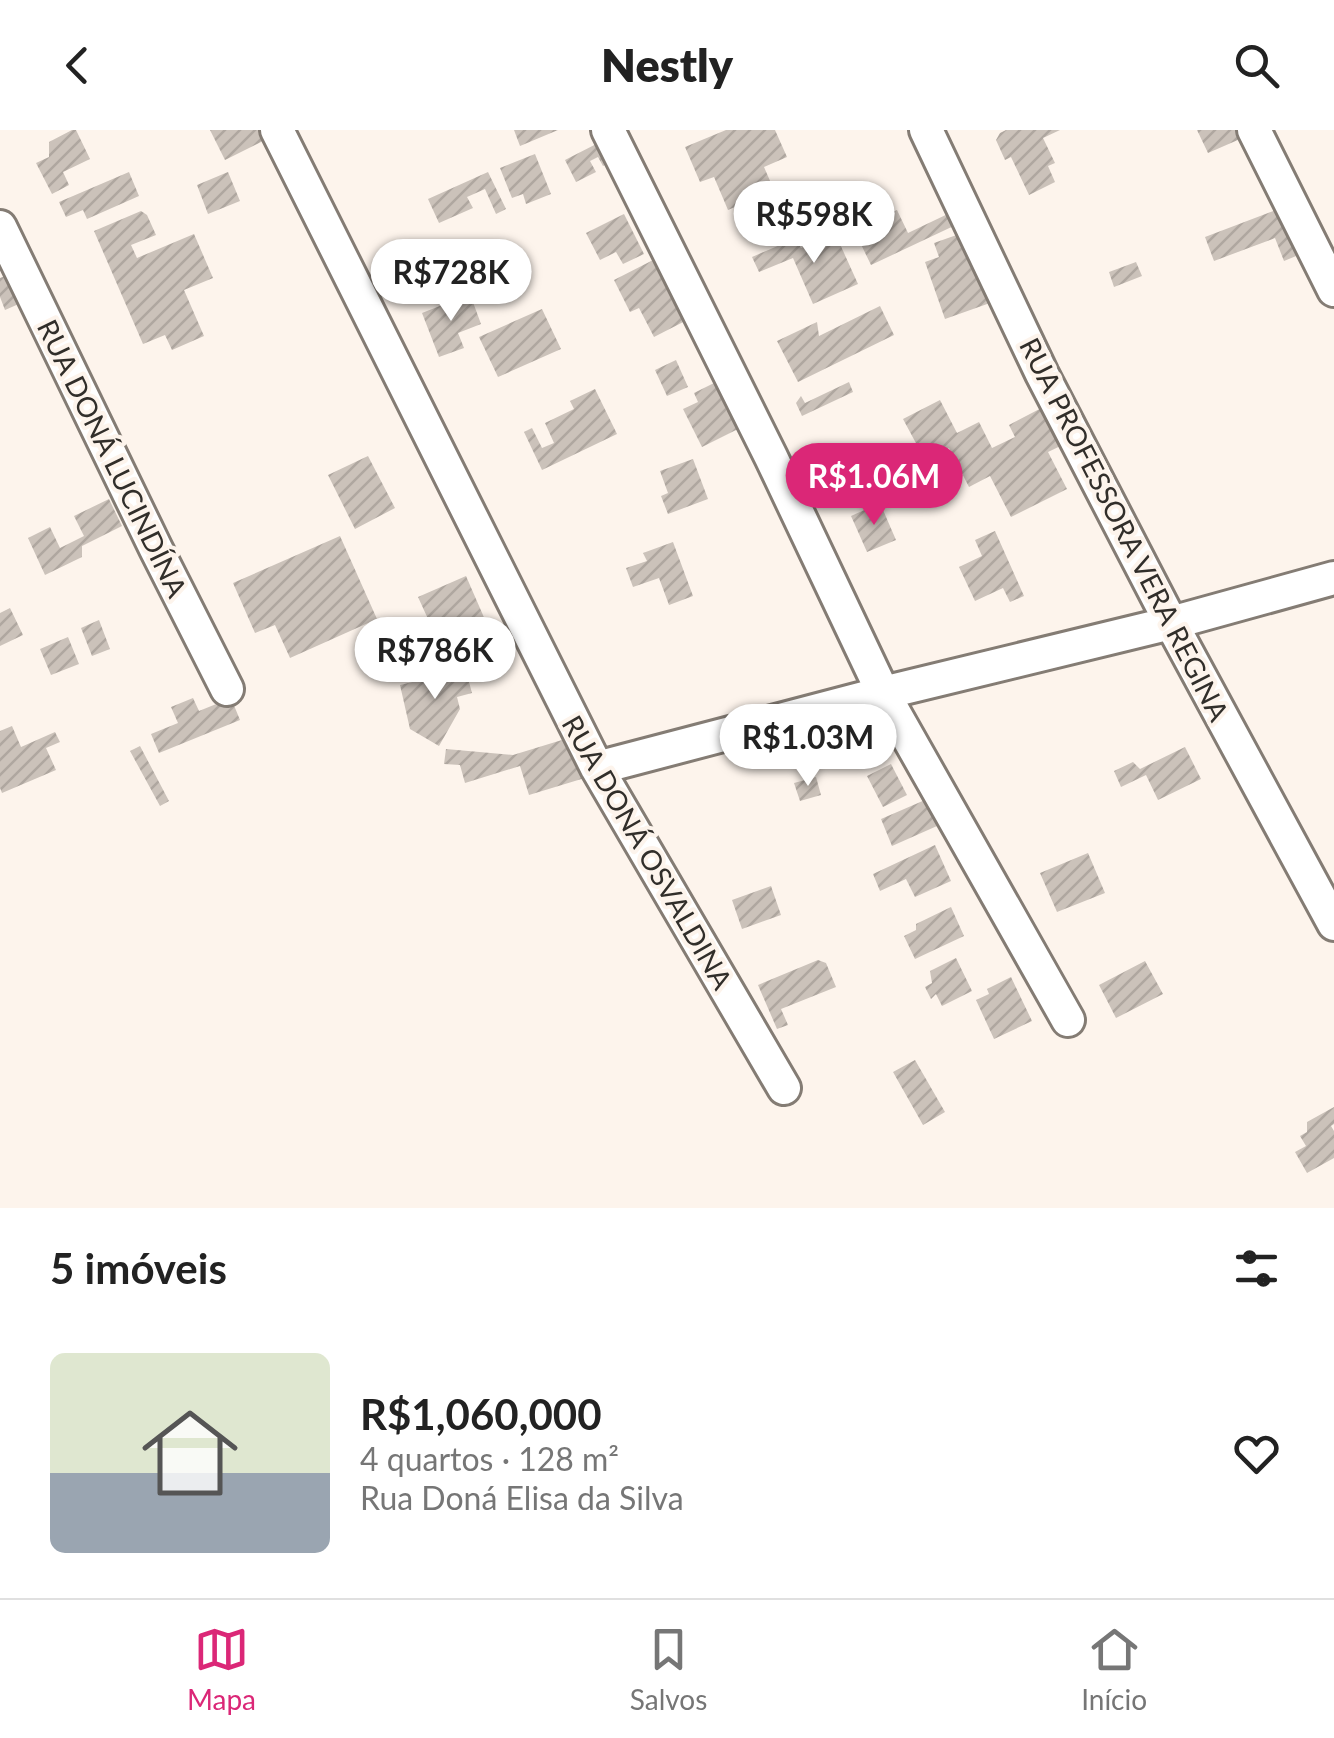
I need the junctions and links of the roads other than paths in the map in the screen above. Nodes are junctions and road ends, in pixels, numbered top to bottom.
1 (277, 130) edge
2 (608, 130) edge
3 (926, 130) edge
4 (1254, 130) edge
5 (0, 226) edge
6 (1334, 290) edge
7 (1334, 578) edge
8 (1171, 623) junction
9 (228, 689) dead end
10 (883, 693) junction
11 (596, 768) junction
12 (1334, 924) edge
13 (1068, 1020) dead end
14 (784, 1088) dead end

1 - 11 street, RUA DONÁ OSVALDINA
2 - 10 street
3 - 8 street, RUA PROFESSORA VERA REGINA
4 - 6 street
5 - 9 street, RUA DONÁ LUCINDÍNA
7 - 8 street
8 - 10 street
8 - 12 street, RUA PROFESSORA VERA REGINA
10 - 11 street
10 - 13 street
11 - 14 street, RUA DONÁ OSVALDINA

